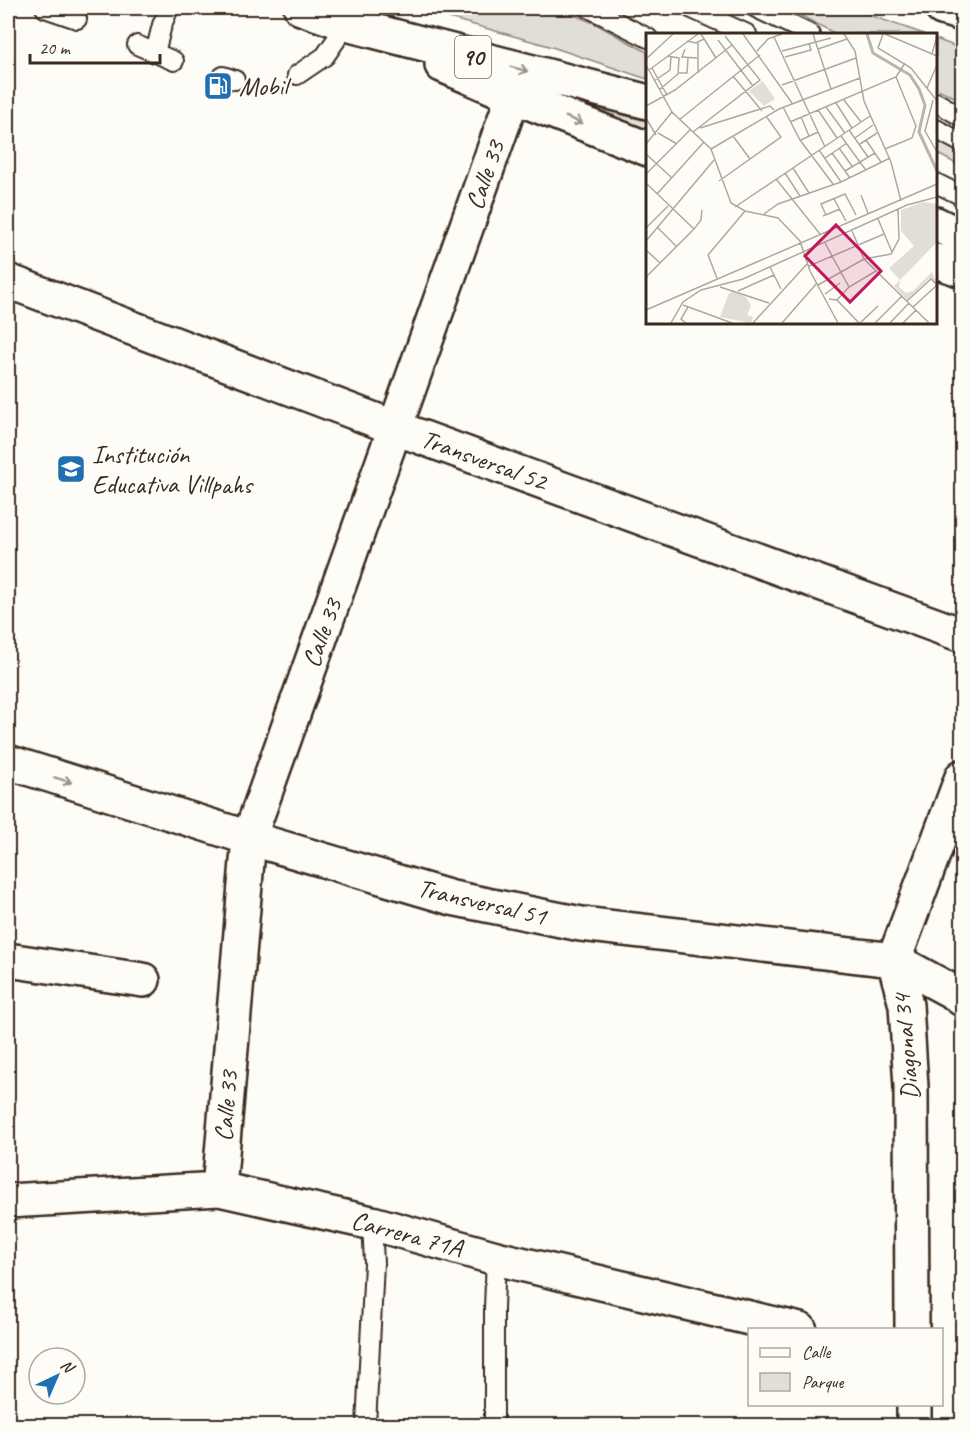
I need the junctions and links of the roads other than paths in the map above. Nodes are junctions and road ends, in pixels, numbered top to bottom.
1 (45, 8) edge
2 (169, 8) edge
3 (301, 8) edge
4 (589, 8) edge
5 (690, 8) edge
6 (756, 8) edge
7 (942, 8) edge
8 (963, 14) edge
9 (77, 20) dead end
10 (347, 24) junction
11 (745, 33) edge
12 (808, 33) edge
13 (646, 37) edge
14 (137, 45) dead end
15 (155, 53) junction
16 (174, 61) dead end
17 (297, 75) dead end
18 (513, 96) junction
19 (646, 101) edge
20 (937, 103) edge
21 (963, 117) edge
22 (937, 130) edge
23 (963, 143) edge
24 (646, 148) edge
25 (937, 183) edge
26 (963, 196) edge
27 (937, 224) edge
28 (963, 237) edge
29 (937, 261) edge
30 (963, 270) edge
31 (8, 281) edge
32 (396, 428) junction
33 (963, 635) edge
34 (8, 762) edge
35 (963, 777) edge
36 (249, 838) junction
37 (8, 960) edge
38 (894, 960) junction
39 (143, 980) dead end
40 (963, 999) edge
41 (219, 1189) junction
42 (8, 1201) edge
43 (372, 1223) junction
44 (496, 1258) junction
45 (796, 1328) edge
46 (912, 1328) edge
47 (914, 1406) edge
48 (366, 1425) edge
49 (494, 1425) edge
50 (914, 1425) edge

1 - 9 lane
2 - 15 lane
3 - 10 main road, 90
4 - 13 lane
5 - 11 lane
6 - 12 lane
7 - 8 main road
10 - 17 lane
10 - 18 main road
10 -> 19 main road, 90
14 - 15 lane
15 - 16 lane
18 -> 24 main road
18 - 32 main road, Calle 33
20 - 21 lane
22 - 23 lane
25 - 26 lane
27 - 28 main road
29 - 30 main road
31 - 32 main road, Transversal 52
32 - 33 main road, Transversal 52
32 - 36 main road, Calle 33
34 -> 36 main road, Transversal 51
35 - 38 main road, Diagonal 34
36 - 38 main road, Transversal 51
36 - 41 main road, Calle 33
37 - 39 main road
38 - 40 main road, Transversal 51
38 - 46 main road, Diagonal 34
41 - 42 main road, Carrera 71A
41 - 43 main road, Carrera 71A
43 - 44 main road, Carrera 71A
43 - 48 lane
44 - 45 main road, Carrera 71A
44 - 49 lane
47 - 50 main road

